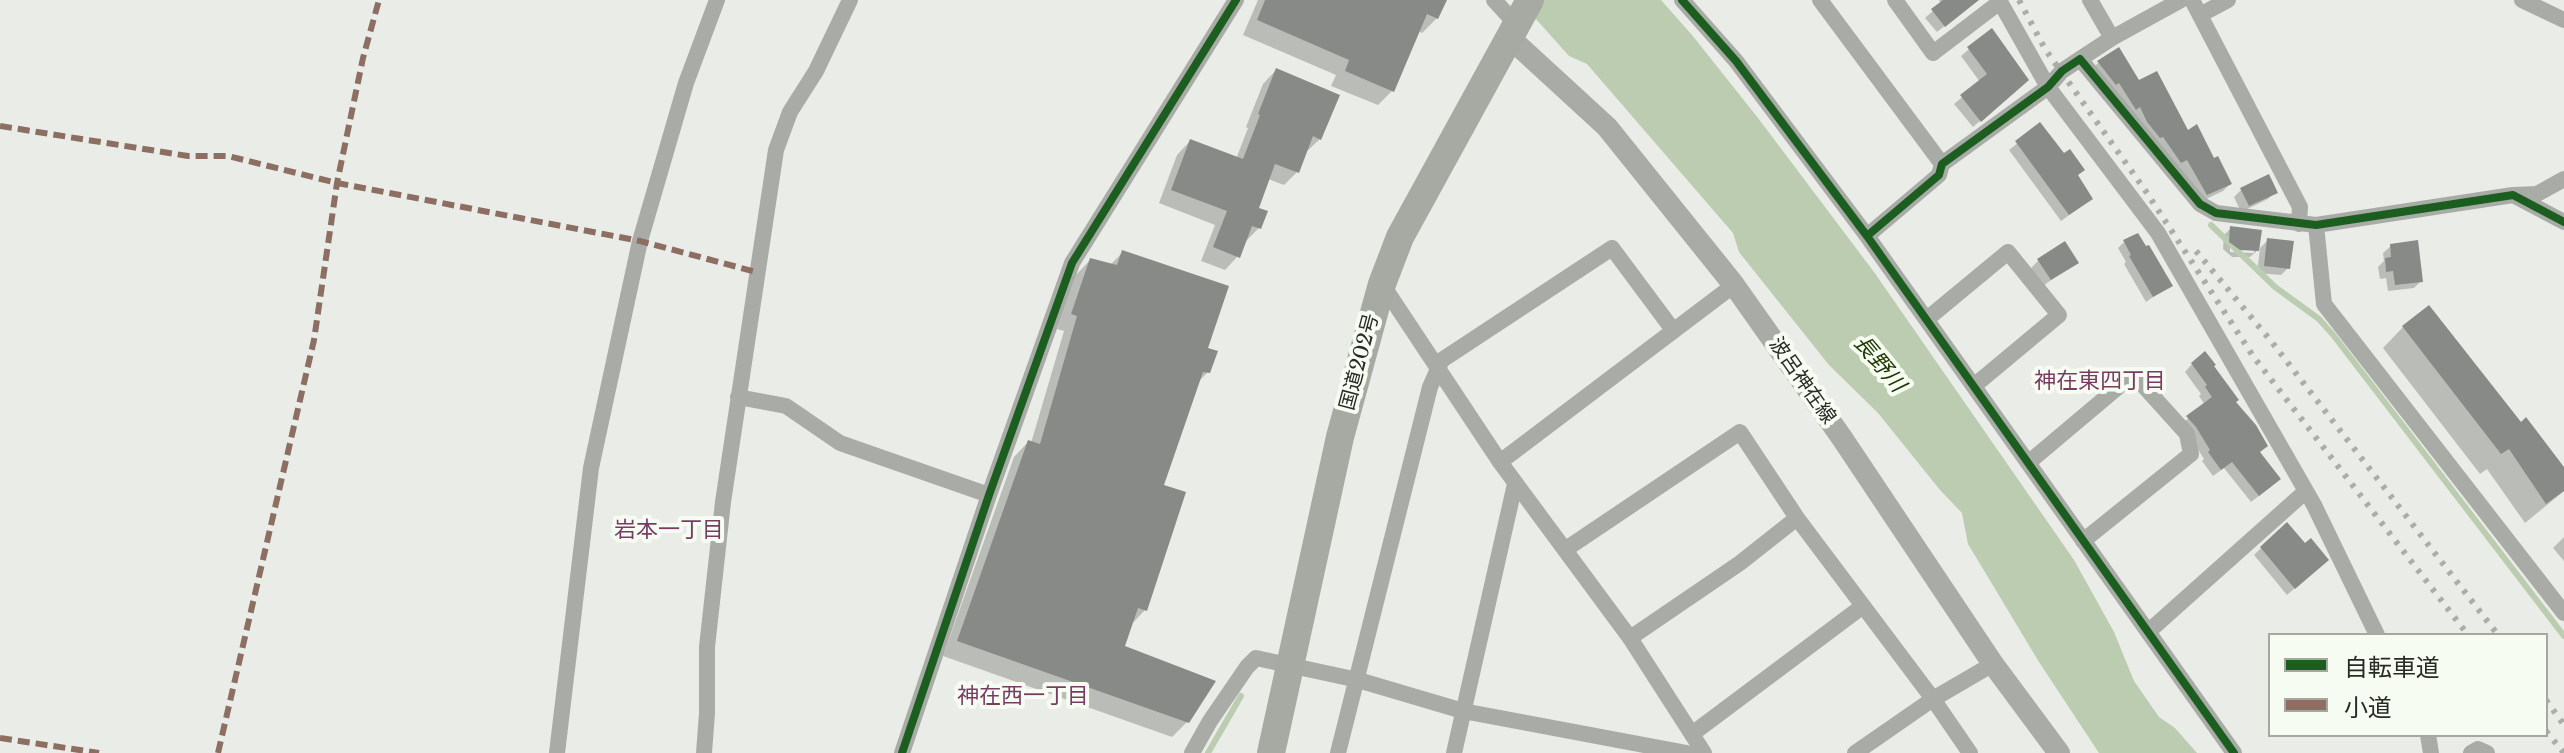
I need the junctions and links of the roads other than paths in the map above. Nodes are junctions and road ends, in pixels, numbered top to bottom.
1 (717, 0) edge
2 (850, 0) edge
3 (1236, 0) edge
4 (1494, 0) edge
5 (1682, 0) edge
6 (1820, 0) edge
7 (1895, 0) edge
8 (2090, 0) edge
9 (2181, 0) edge
10 (2228, 0) edge
11 (2522, 0) edge
12 (1999, 1) edge
13 (2196, 7) edge
14 (2564, 20) edge
15 (1519, 21) edge
16 (2112, 38) junction
17 (2080, 59) junction
18 (2048, 87) junction
19 (1942, 164) junction
20 (2564, 179) edge
21 (2513, 195) junction
22 (2564, 222) edge
23 (2308, 224) junction
24 (1867, 236) junction
25 (1382, 284) junction
26 (1734, 285) junction
27 (1927, 319) junction
28 (1673, 330) junction
29 (1439, 369) junction
30 (1975, 385) junction
31 (738, 397) junction
32 (1500, 462) junction
33 (2028, 463) junction
34 (1515, 484) junction
35 (2306, 491) junction
36 (989, 495) junction
37 (1797, 518) junction
38 (2083, 541) junction
39 (1566, 549) junction
40 (1863, 606) junction
41 (2564, 613) edge
42 (2148, 632) junction
43 (2376, 633) edge
44 (1630, 638) junction
45 (1292, 664) junction
46 (1993, 664) junction
47 (1358, 680) junction
48 (1933, 699) junction
49 (1463, 711) junction
50 (1692, 734) junction
51 (557, 753) edge
52 (704, 753) edge
53 (902, 753) edge
54 (1192, 753) edge
55 (1271, 753) edge
56 (1338, 753) edge
57 (1454, 753) edge
58 (1687, 753) edge
59 (1704, 753) edge
60 (1855, 753) edge
61 (1970, 753) edge
62 (2059, 753) edge
63 (2234, 753) edge
64 (2471, 753) edge
65 (2487, 753) edge

1 - 51 street
2 - 31 street
3 - 36 street
4 - 15 street
5 - 24 street
6 - 19 street
7 - 12 street
8 - 16 street
9 - 16 street
10 - 13 street
11 - 14 street
12 - 18 street
13 - 23 street
15 - 25 highway, 国道202号
15 - 26 main road, 波呂神在線
16 - 17 street
17 - 18 street
17 - 23 street
18 - 19 street
18 - 35 street
19 - 24 street
20 - 21 street
21 - 22 street
21 - 23 street
23 - 41 street
24 - 27 street
25 - 29 street
25 - 45 highway, 国道202号
26 - 28 street
26 - 46 main road, 波呂神在線
27 - 30 street
27 - 30 street
28 - 29 street
28 - 32 street
29 - 32 street
29 - 47 street
30 - 33 street
31 - 36 street
31 - 52 street
32 - 34 street
33 - 38 street
33 - 38 street
34 - 39 street
34 - 49 street
35 - 42 street
35 - 43 street
36 - 53 street
37 - 39 street
37 - 40 street
37 - 44 street
38 - 42 street
39 - 44 street
40 - 48 street
40 - 50 street
42 - 63 street
44 - 50 street
45 - 47 street
45 - 54 street
45 - 55 highway, 国道202号
46 - 48 street
46 - 62 main road, 波呂神在線
47 - 49 street
47 - 56 street
48 - 60 street
48 - 61 street
49 - 57 street
49 - 58 street
50 - 59 street
64 - 65 street

